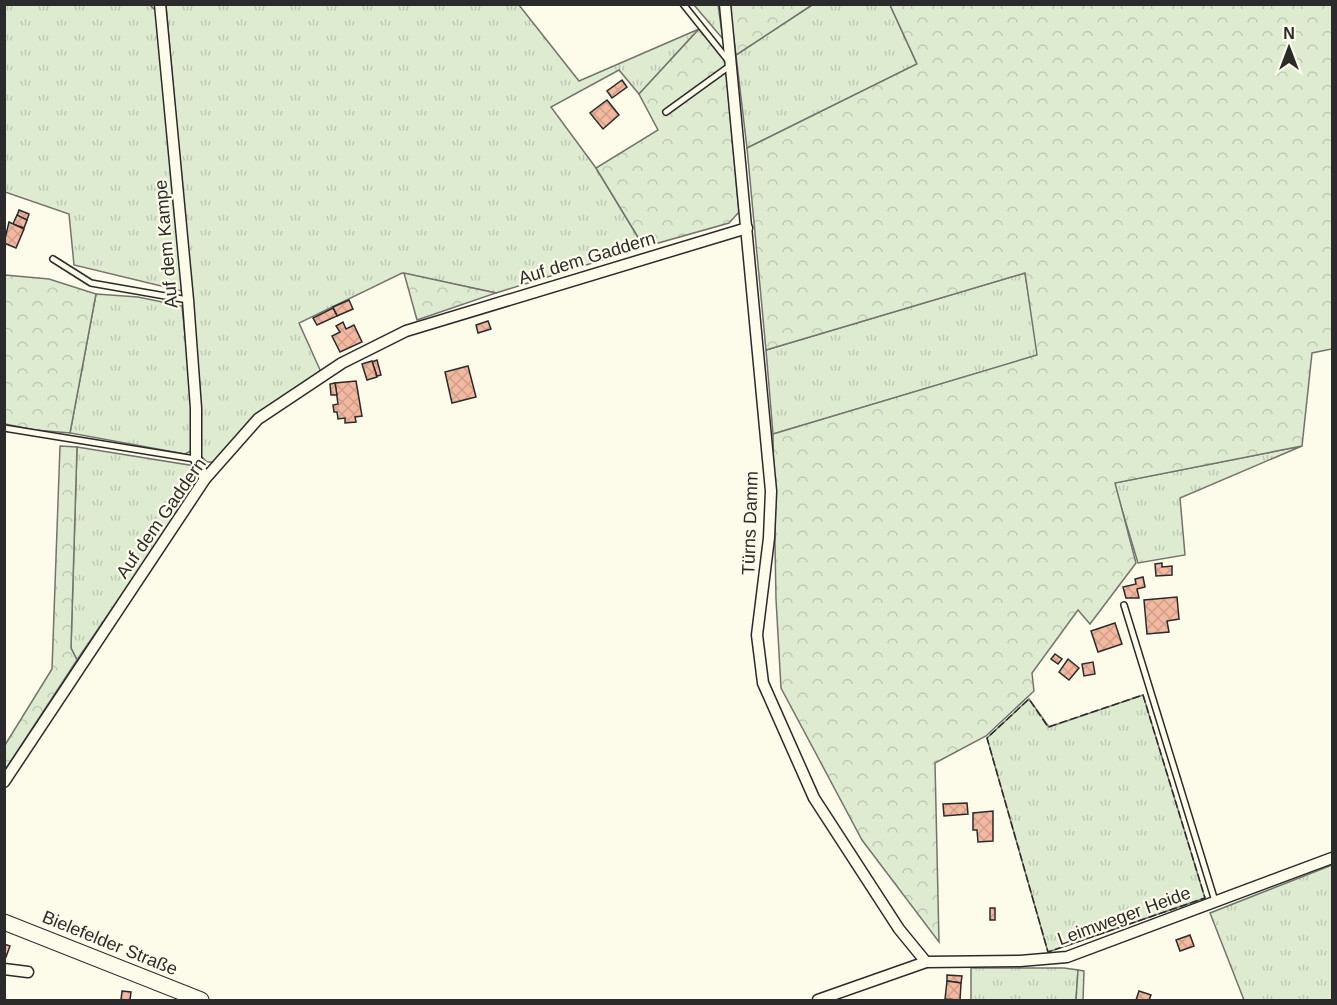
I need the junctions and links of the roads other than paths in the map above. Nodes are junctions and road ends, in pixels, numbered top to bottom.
1 (160, 4) edge
2 (683, 4) edge
3 (725, 4) edge
4 (732, 64) junction
5 (666, 112) dead end
6 (747, 228) junction
7 (53, 259) dead end
8 (188, 300) junction
9 (4, 428) edge
10 (196, 459) junction
11 (205, 479) junction
12 (1124, 605) dead end
13 (4, 782) edge
14 (1332, 858) edge
15 (1215, 901) junction
16 (4, 922) edge
17 (926, 962) junction
18 (4, 969) edge
19 (28, 972) dead end
20 (201, 1000) edge
21 (818, 1000) edge

1 - 8 street, Auf dem Kampe
2 - 4 lane
3 - 4 street, Türns Damm
4 - 5 lane
4 - 6 street, Türns Damm
6 - 11 street, Auf dem Gaddern
6 - 17 street, Türns Damm
7 - 8 lane
8 - 10 street, Auf dem Kampe
9 - 10 lane
10 - 11 street, Auf dem Kampe
11 - 13 street, Auf dem Gaddern
12 - 15 lane
14 - 15 street, Leimweger Heide
15 - 17 street, Leimweger Heide
16 - 20 main road, Bielefelder Straße
17 - 21 street, Leimweger Heide
18 - 19 street

